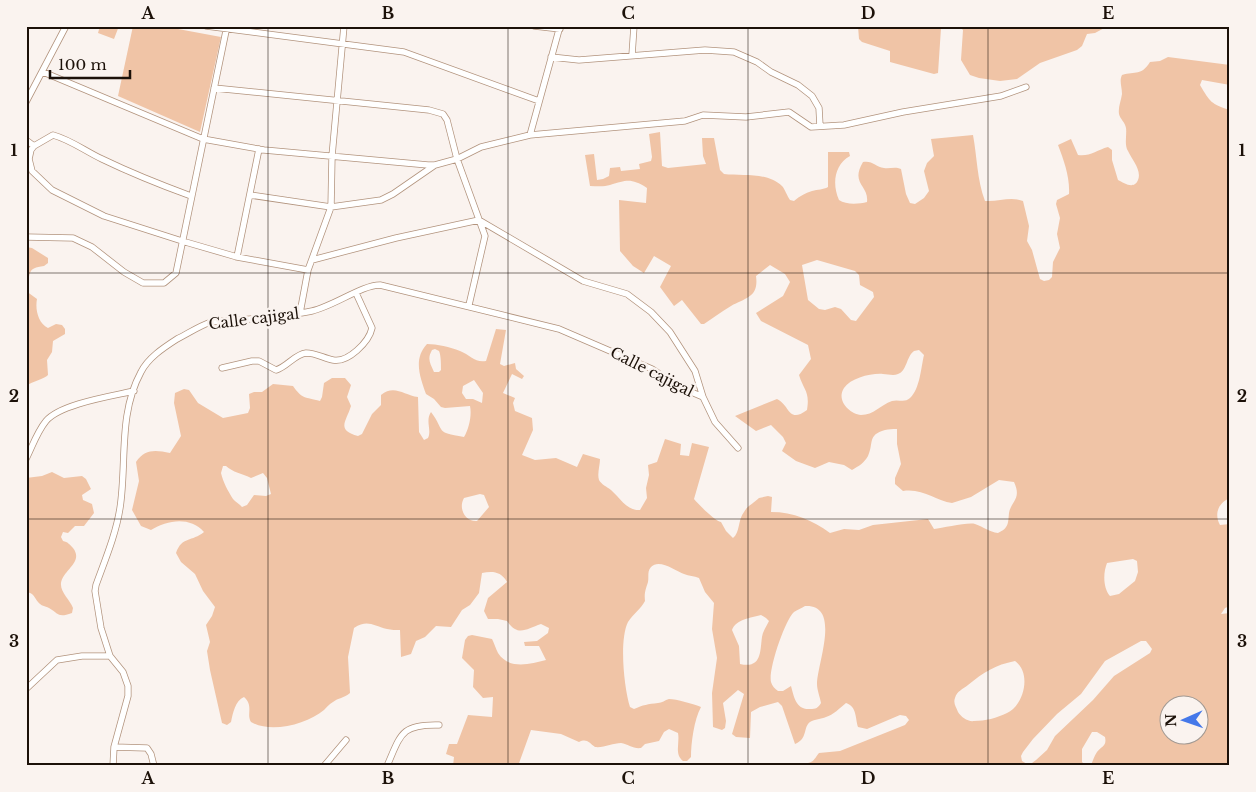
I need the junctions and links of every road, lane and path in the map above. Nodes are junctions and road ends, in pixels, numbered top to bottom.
1 (66, 26) edge
2 (206, 26) edge
3 (344, 26) edge
4 (534, 26) edge
5 (634, 26) edge
6 (226, 28) edge
7 (560, 28) edge
8 (342, 44) junction
9 (632, 55) junction
10 (551, 57) junction
11 (43, 72) junction
12 (1026, 87) dead end
13 (214, 88) junction
14 (336, 100) junction
15 (539, 100) junction
16 (26, 102) edge
17 (820, 126) junction
18 (530, 135) junction
19 (203, 139) junction
20 (26, 140) edge
21 (34, 146) junction
22 (259, 149) junction
23 (332, 156) junction
24 (457, 158) junction
25 (435, 165) junction
26 (250, 195) junction
27 (191, 196) junction
28 (331, 207) junction
29 (479, 220) junction
30 (26, 237) edge
31 (182, 241) junction
32 (237, 257) junction
33 (312, 260) junction
34 (308, 270) junction
35 (356, 293) junction
36 (469, 305) junction
37 (300, 313) junction
38 (222, 368) dead end
39 (134, 391) junction
40 (703, 397) junction
41 (738, 448) dead end
42 (26, 459) edge
43 (110, 656) junction
44 (26, 689) edge
45 (439, 725) dead end
46 (346, 740) dead end
47 (114, 747) junction
48 (113, 766) edge
49 (154, 766) edge
50 (324, 766) edge
51 (387, 766) edge

1 - 11 street
2 - 6 street
3 - 8 street
4 - 7 street
5 - 9 street
6 - 8 street
6 - 13 street
7 - 10 street
8 - 14 street
8 - 15 street
9 - 10 street
9 - 17 street
10 - 15 street
11 - 16 street
11 - 19 street
12 - 17 street
13 - 14 street
13 - 19 street
14 - 23 street
14 - 24 street
15 - 18 street
17 - 18 street
18 - 24 street
19 - 22 street
19 - 27 street
20 - 21 street
21 - 27 street
21 - 31 street
22 - 23 street
22 - 26 street
23 - 25 street
23 - 28 street
24 - 25 street
24 - 29 street
25 - 28 street
26 - 28 street
26 - 32 street
27 - 31 street
28 - 33 street
29 - 33 street
29 - 36 street
29 - 40 street
30 - 31 street
31 - 32 street
32 - 34 street
33 - 34 street
34 - 37 street
35 - 36 street, Calle cajigal
35 - 37 street, Calle cajigal
35 - 38 street
36 - 40 street, Calle cajigal
37 - 39 street, Calle cajigal
39 - 42 street
39 - 43 street, Calle cajigal
40 - 41 street, Calle cajigal
43 - 44 street
43 - 47 street, Calle cajigal
45 - 51 street
46 - 50 street
47 - 48 street, Calle cajigal
47 - 49 street

